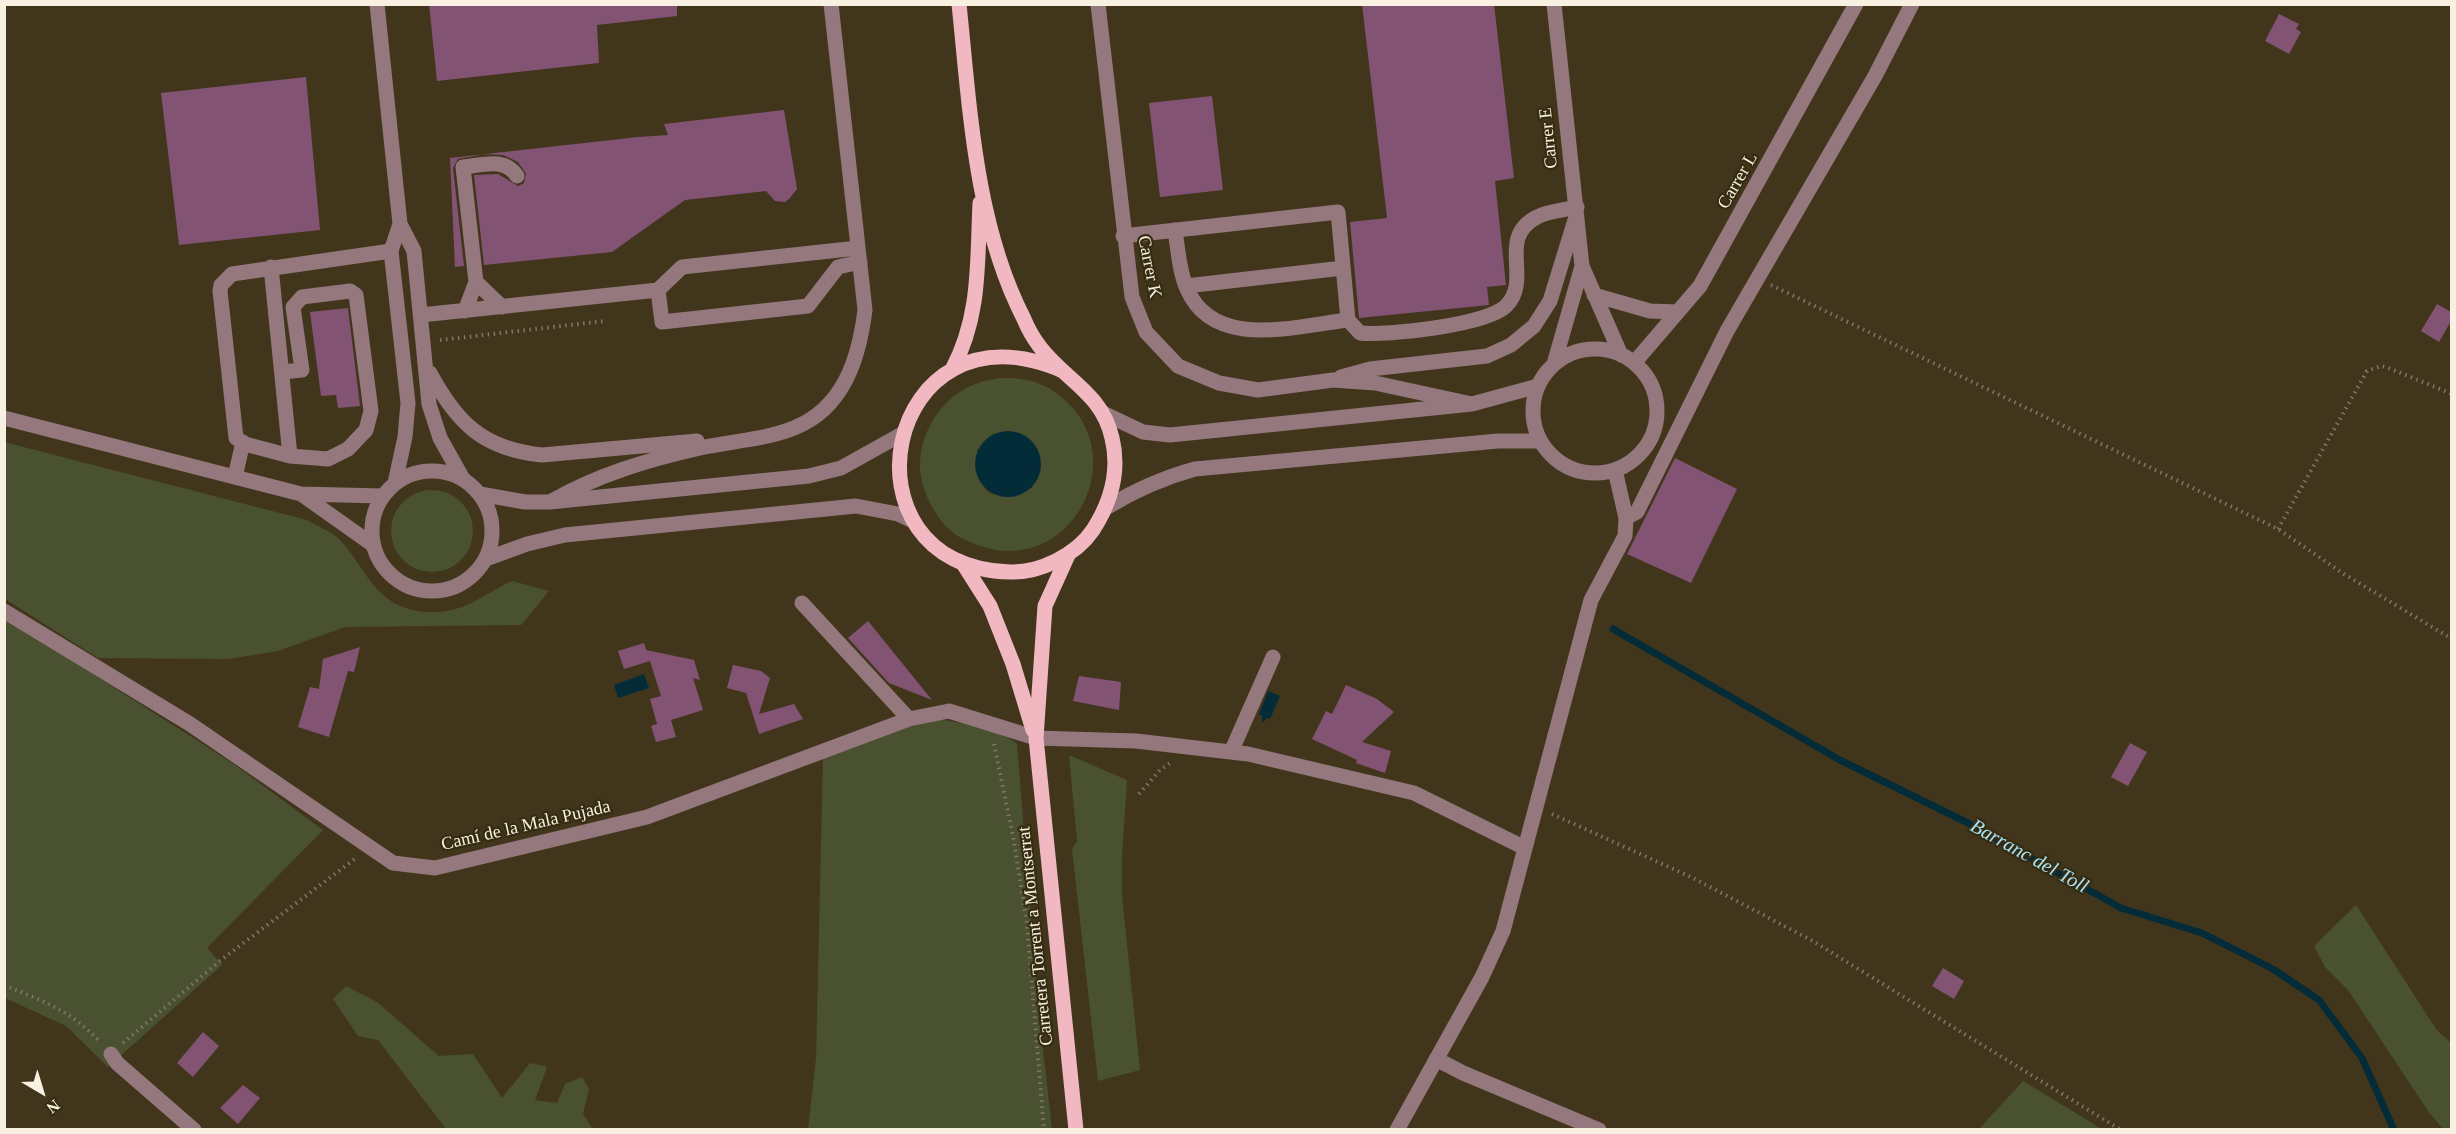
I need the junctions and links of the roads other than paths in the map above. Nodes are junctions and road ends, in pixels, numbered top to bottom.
1 (377, 4) edge
2 (831, 4) edge
3 (959, 4) edge
4 (1098, 4) edge
5 (1554, 4) edge
6 (1856, 4) edge
7 (1912, 4) edge
8 (517, 176) dead end
9 (981, 184) junction
10 (1577, 209) junction
11 (400, 224) junction
12 (1175, 230) junction
13 (1123, 236) junction
14 (391, 251) junction
15 (859, 255) junction
16 (1582, 266) junction
17 (271, 267) junction
18 (1343, 268) junction
19 (476, 282) junction
20 (1186, 286) junction
21 (658, 290) junction
22 (1594, 295) junction
23 (502, 307) junction
24 (465, 311) junction
25 (1677, 312) junction
26 (422, 315) junction
27 (1348, 320) junction
28 (1627, 359) junction
29 (1554, 364) junction
30 (428, 369) junction
31 (952, 370) junction
32 (1063, 371) junction
33 (282, 372) junction
34 (1334, 380) junction
35 (1538, 386) junction
36 (1472, 404) junction
37 (1103, 413) junction
38 (4, 418) edge
39 (902, 434) junction
40 (1540, 441) junction
41 (243, 442) junction
42 (721, 443) junction
43 (290, 456) junction
44 (1614, 470) junction
45 (235, 477) junction
46 (463, 479) junction
47 (395, 483) junction
48 (301, 494) junction
49 (480, 494) junction
50 (383, 496) junction
51 (550, 502) junction
52 (1106, 508) junction
53 (1626, 519) junction
54 (913, 521) junction
55 (373, 544) junction
56 (1069, 553) junction
57 (486, 559) junction
58 (964, 564) junction
59 (802, 603) dead end
60 (4, 611) edge
61 (1273, 657) dead end
62 (909, 719) junction
63 (1036, 738) junction
64 (1231, 752) junction
65 (1525, 848) junction
66 (111, 1054) road end
67 (1436, 1059) junction
68 (194, 1130) edge
69 (1076, 1130) edge
70 (1397, 1130) edge
71 (1599, 1130) edge

1 - 11 street
2 - 15 street
3 - 9 main road
4 - 13 street, Carrer K
5 - 10 street, Carrer E
6 - 25 street, Carrer L
7 - 53 street
8 - 19 street
9 - 31 main road
9 - 32 main road
10 - 16 street, Carrer E
10 - 27 street
10 - 34 street
11 - 14 street
11 - 26 street
12 - 13 street
12 - 18 street
12 - 20 street
13 - 34 street, Carrer K
14 - 17 street
14 - 47 street
15 - 21 street
15 - 21 street
15 - 42 street
16 - 22 street
16 - 29 street
17 - 33 street
17 - 41 street
18 - 20 street
18 - 27 street
19 - 23 street
19 - 24 street
20 - 27 street
21 - 23 street
22 - 25 street
22 - 28 street
23 - 24 street
24 - 26 street
25 - 28 street, Carrer L
26 - 30 street
28 - 29 street
28 - 44 street
29 - 35 street
30 - 42 street
30 - 46 street
31 - 32 main road
31 - 39 main road
32 - 37 main road
33 - 43 street
33 - 43 street
34 - 36 street, Carrer K
35 - 36 street
35 - 40 street
36 - 37 street
37 - 52 main road
38 - 45 street
39 - 51 street
39 - 54 main road
40 - 44 street
40 - 52 street
41 - 43 street
41 - 45 street
42 - 51 street
44 - 53 street
45 - 48 street
46 - 47 street
46 - 49 street
47 - 50 street
48 - 50 street
48 - 55 street
49 - 51 street
49 - 57 street
50 - 55 street
52 - 56 main road
53 - 65 street
54 - 57 street
54 - 58 main road
55 - 57 street
56 - 58 main road
56 - 63 main road
58 - 63 main road
59 - 62 street
60 - 62 street, Camí de la Mala Pujada
61 - 64 street
62 - 63 street, Camí de la Mala Pujada
63 - 64 street, Camí de la Mala Pujada
63 - 69 main road, Carretera Torrent a Montserrat
64 - 65 street, Camí de la Mala Pujada
65 - 67 street
66 - 68 street
67 - 70 street
67 - 71 street

